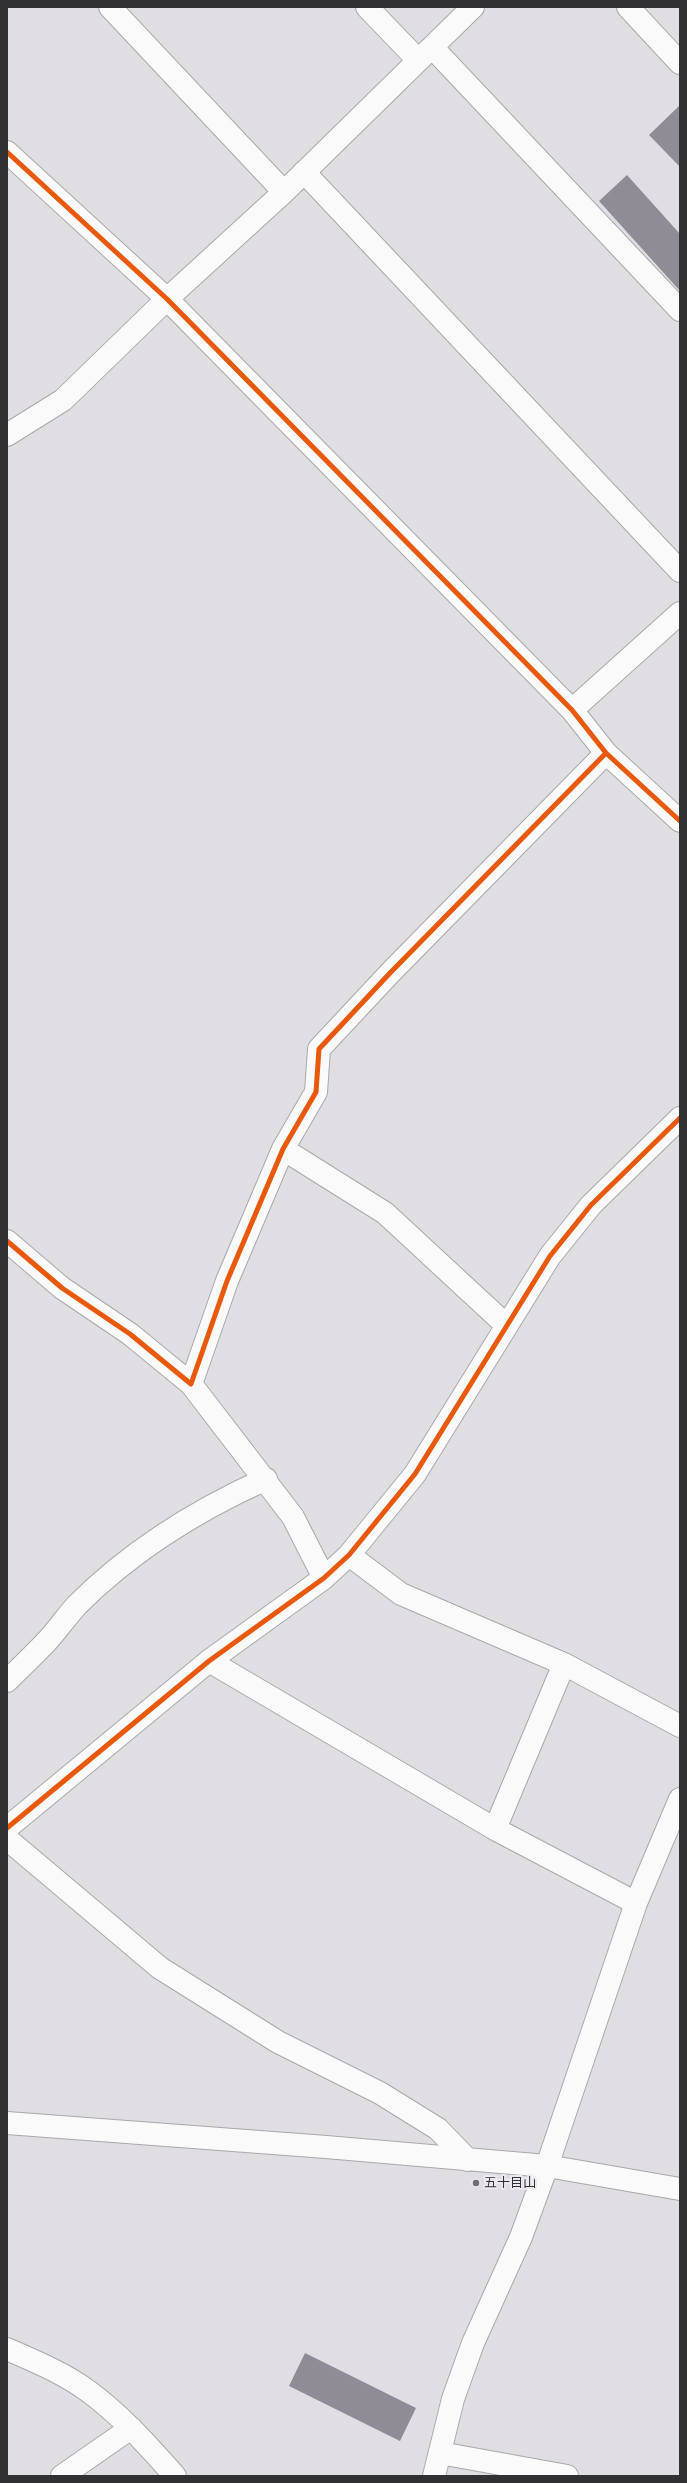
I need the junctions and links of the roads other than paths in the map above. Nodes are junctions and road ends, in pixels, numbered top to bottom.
1 (110, 7) edge
2 (367, 7) edge
3 (473, 7) edge
4 (628, 7) edge
5 (425, 53) junction
6 (680, 62) edge
7 (7, 152) edge
8 (304, 172) junction
9 (284, 192) junction
10 (167, 299) junction
11 (680, 310) edge
12 (7, 435) edge
13 (680, 570) edge
14 (680, 613) edge
15 (572, 710) junction
16 (606, 753) junction
17 (680, 821) edge
18 (680, 1118) edge
19 (283, 1149) junction
20 (7, 1241) edge
21 (506, 1325) junction
22 (191, 1384) junction
23 (266, 1479) junction
24 (350, 1555) junction
25 (324, 1578) junction
26 (209, 1661) junction
27 (564, 1664) junction
28 (7, 1681) edge
29 (680, 1726) edge
30 (680, 1799) edge
31 (7, 1828) edge
32 (495, 1829) junction
33 (7, 1839) edge
34 (636, 1903) junction
35 (7, 2124) edge
36 (468, 2160) junction
37 (547, 2166) junction
38 (680, 2189) edge
39 (7, 2349) edge
40 (131, 2428) junction
41 (440, 2453) junction
42 (62, 2476) edge
43 (175, 2476) edge
44 (434, 2476) edge
45 (567, 2476) edge

1 - 9 street
2 - 5 street
3 - 5 street
4 - 6 street
5 - 8 street
5 - 11 street
7 - 10 street
8 - 9 street
8 - 13 street
9 - 10 street
10 - 12 street
10 - 15 street
14 - 15 street
15 - 16 street
16 - 17 street
16 - 19 street
18 - 21 street
19 - 21 street
19 - 22 street
20 - 22 street
21 - 24 street
22 - 23 street
23 - 25 street
23 - 28 street
24 - 25 street
24 - 27 street
25 - 26 street
26 - 31 street
26 - 32 street
27 - 29 street
27 - 32 street
30 - 34 street
32 - 34 street
33 - 36 street
34 - 37 street
35 - 36 street
36 - 37 street
37 - 38 street
37 - 41 street
39 - 40 street
40 - 42 street
40 - 43 street
41 - 44 street
41 - 45 street

